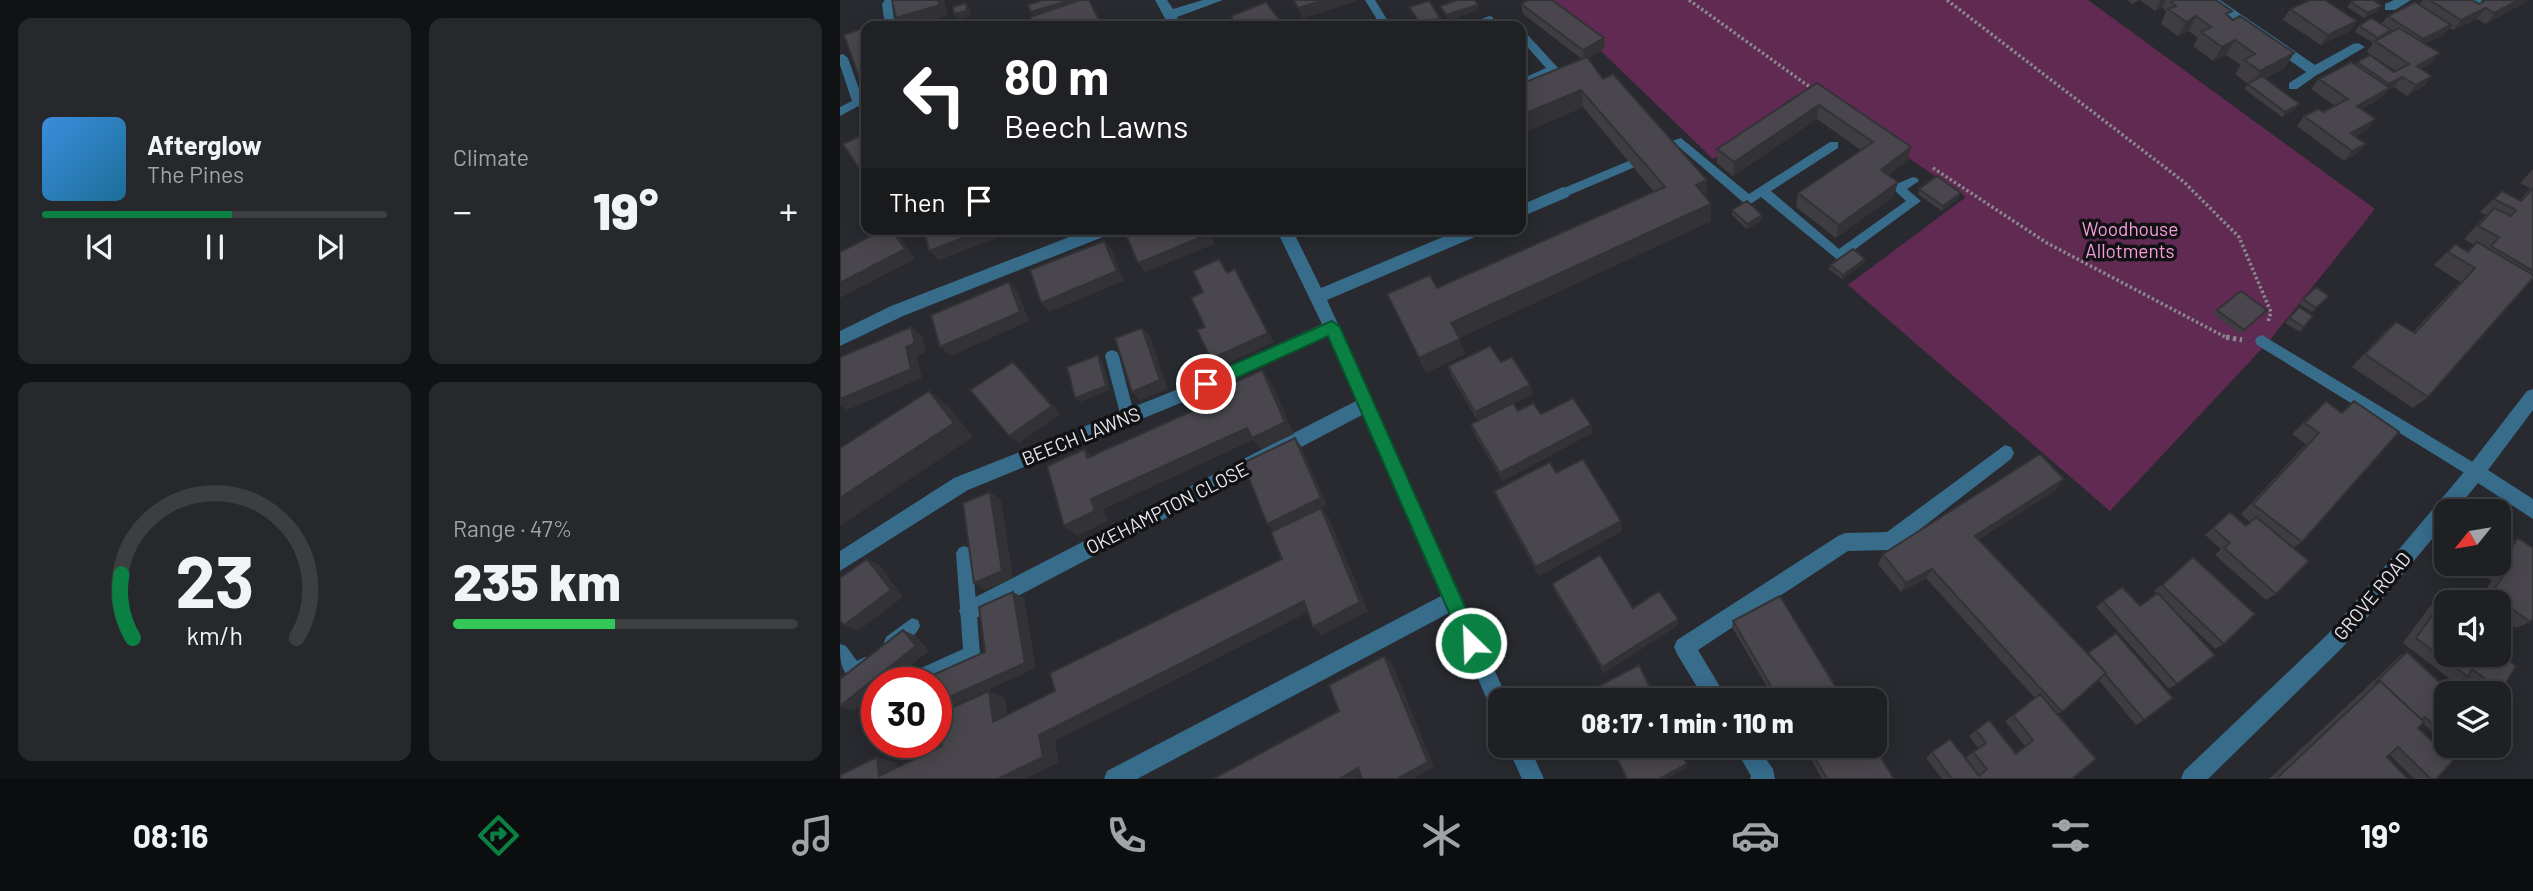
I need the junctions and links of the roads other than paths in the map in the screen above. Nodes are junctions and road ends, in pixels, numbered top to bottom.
1 (891, 0) edge
2 (1161, 0) edge
3 (1217, 0) edge
4 (1370, 0) edge
5 (2211, 0) edge
6 (2405, 0) edge
7 (2390, 7) dead end
8 (1489, 19) dead end
9 (1172, 20) edge
10 (889, 21) edge
11 (1383, 21) edge
12 (1483, 21) edge
13 (1526, 39) edge
14 (2358, 47) dead end
15 (843, 58) dead end
16 (2314, 71) junction
17 (1526, 81) edge
18 (2293, 86) dead end
19 (840, 112) edge
20 (1835, 145) dead end
21 (1664, 148) edge
22 (1631, 164) edge
23 (1913, 181) dead end
24 (1762, 191) junction
25 (1563, 193) joint
26 (1526, 209) edge
27 (1092, 235) edge
28 (1287, 235) edge
29 (1464, 235) edge
30 (1317, 298) junction
31 (1332, 327) junction
32 (840, 339) edge
33 (2262, 341) road end
34 (1112, 356) dead end
35 (2533, 396) edge
36 (1366, 404) junction
37 (1128, 417) junction
38 (2004, 453) dead end
39 (2476, 472) junction
40 (2533, 510) edge
41 (964, 553) dead end
42 (840, 562) edge
43 (1452, 601) junction
44 (969, 611) junction
45 (912, 625) dead end
46 (840, 652) edge
47 (943, 667) edge
48 (1492, 688) edge
49 (1710, 688) edge
50 (1523, 758) edge
51 (1752, 758) edge
52 (1764, 778) edge
53 (1115, 779) edge
54 (1533, 779) edge
55 (2192, 779) edge

1 - 10 lane
2 - 9 street
3 - 9 street
4 - 11 lane
5 - 16 street
6 - 7 street
8 - 12 lane
13 - 17 lane
14 - 16 street
15 - 19 lane
16 - 18 lane
20 - 24 lane
21 - 24 lane
22 - 25 lane
23 - 24 lane
25 - 26 street
27 - 32 street
28 - 30 street
29 - 30 street
30 - 31 street
31 - 36 street
31 - 37 street, BEECH LAWNS
33 - 39 lane
34 - 37 lane
35 - 39 street, GROVE ROAD
36 - 43 street
36 - 44 street, OKEHAMPTON CLOSE
37 - 42 street, BEECH LAWNS
38 - 49 street
39 - 40 street
39 - 55 street, GROVE ROAD
41 - 44 lane
43 - 48 street
43 - 53 street
44 - 47 lane
45 - 46 lane
50 - 54 street
51 - 52 street

